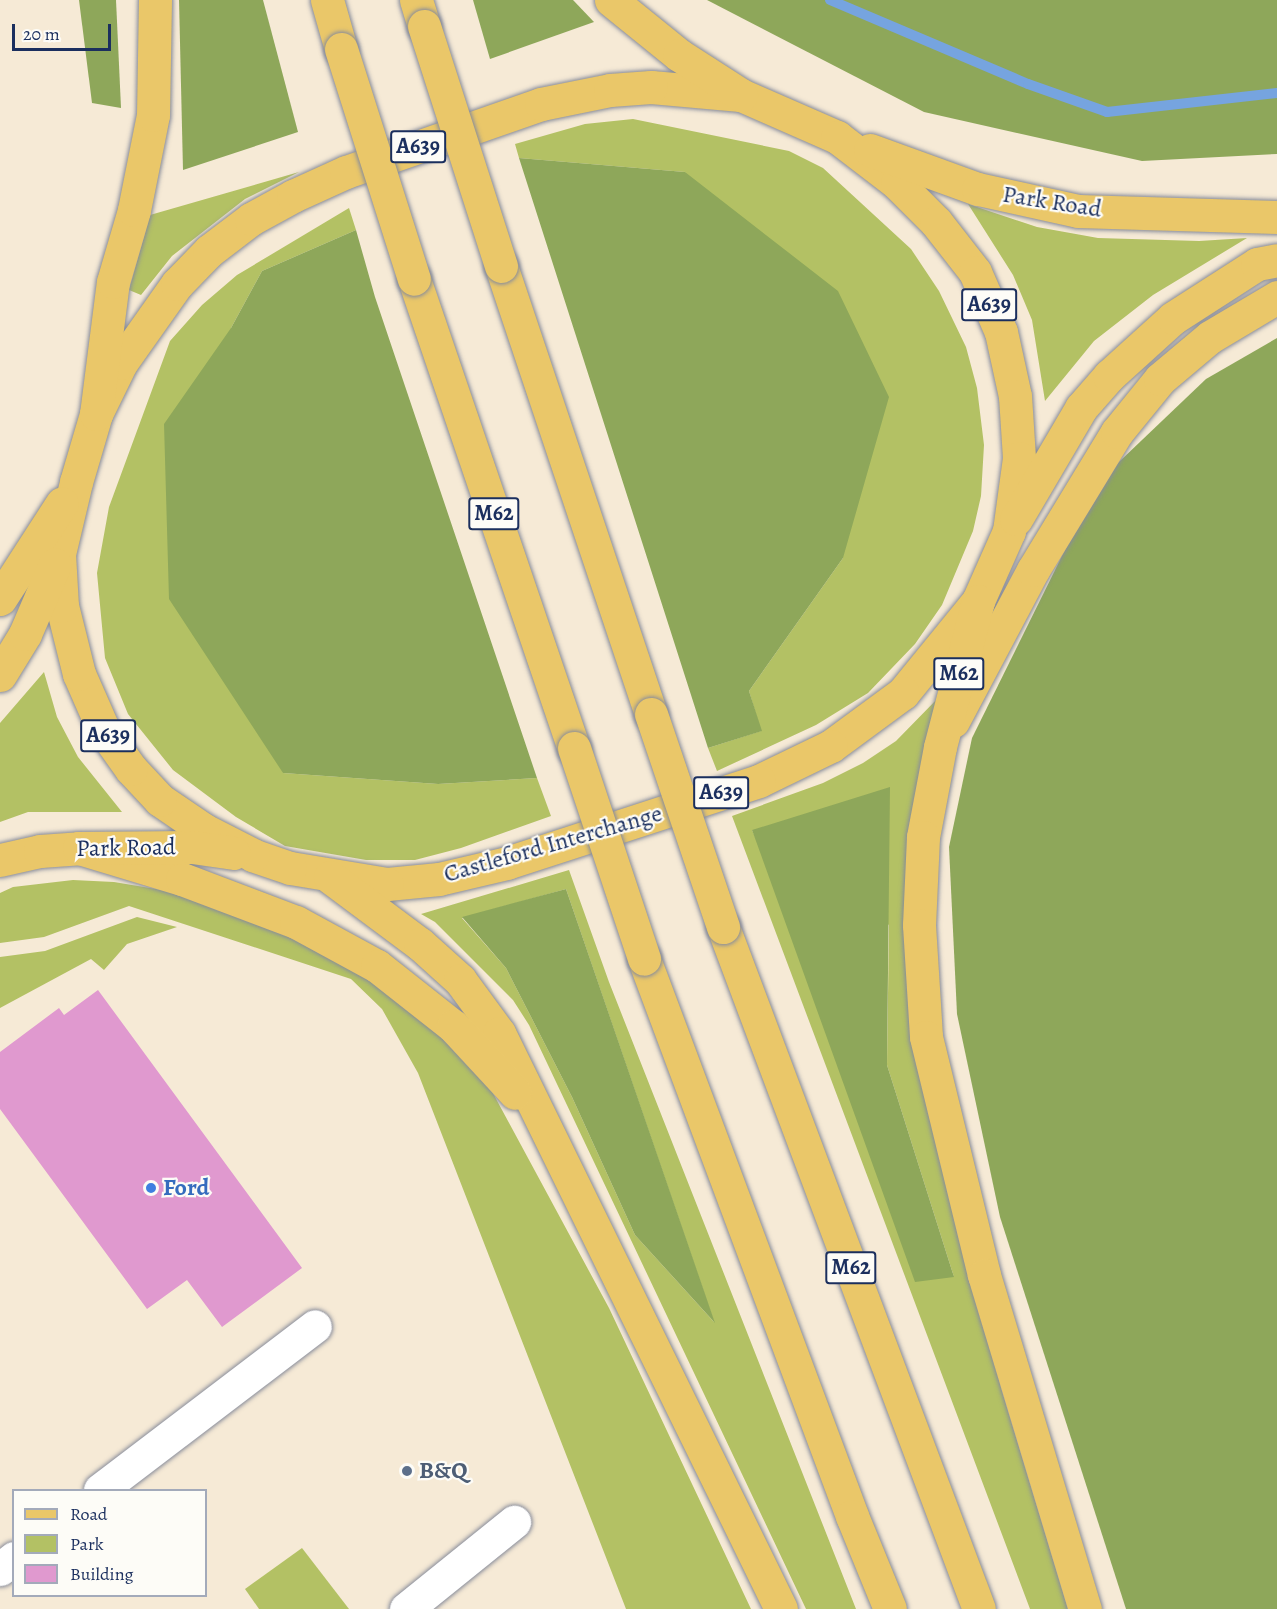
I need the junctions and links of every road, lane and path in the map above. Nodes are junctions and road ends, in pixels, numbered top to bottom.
1 (155, 0) edge
2 (327, 0) edge
3 (611, 0) edge
4 (420, 13) edge
5 (741, 95) junction
6 (837, 137) junction
7 (1277, 217) edge
8 (1277, 260) edge
9 (1277, 297) edge
10 (96, 414) junction
11 (76, 482) junction
12 (1009, 531) junction
13 (59, 554) junction
14 (0, 599) edge
15 (978, 600) junction
16 (0, 675) edge
17 (940, 747) junction
18 (79, 848) junction
19 (253, 855) junction
20 (0, 860) edge
21 (330, 877) junction
22 (543, 1127) junction
23 (315, 1326) dead end
24 (102, 1489) edge
25 (514, 1522) dead end
26 (12, 1560) edge
27 (0, 1569) edge
28 (406, 1609) edge
29 (781, 1609) edge
30 (890, 1609) edge
31 (979, 1609) edge
32 (1085, 1609) edge

1 - 10 main road
2 - 30 main road, M62, bridge
3 - 5 main road
4 - 31 main road, M62, bridge
5 - 6 main road, Castleford Interchange / A639
5 - 10 main road, Castleford Interchange / A639
6 - 7 main road, Park Road / A639
6 - 12 main road, Castleford Interchange / A639
8 - 12 main road, A639
9 - 17 main road
10 - 11 main road, Castleford Interchange / A639
11 - 13 main road, Castleford Interchange / A639
11 - 14 main road
12 - 15 main road, Castleford Interchange / A639
13 - 16 main road, A639
13 - 19 main road, Castleford Interchange / A639
15 - 17 main road, M62
15 - 21 main road, Castleford Interchange / A639
17 - 32 main road, M62
18 - 19 main road, Park Road / A639
18 - 20 main road, Park Road / A639
18 - 22 main road
19 - 21 main road, Castleford Interchange / A639
21 - 22 main road
22 - 29 main road
23 - 24 lane
25 - 28 lane
26 - 27 lane

